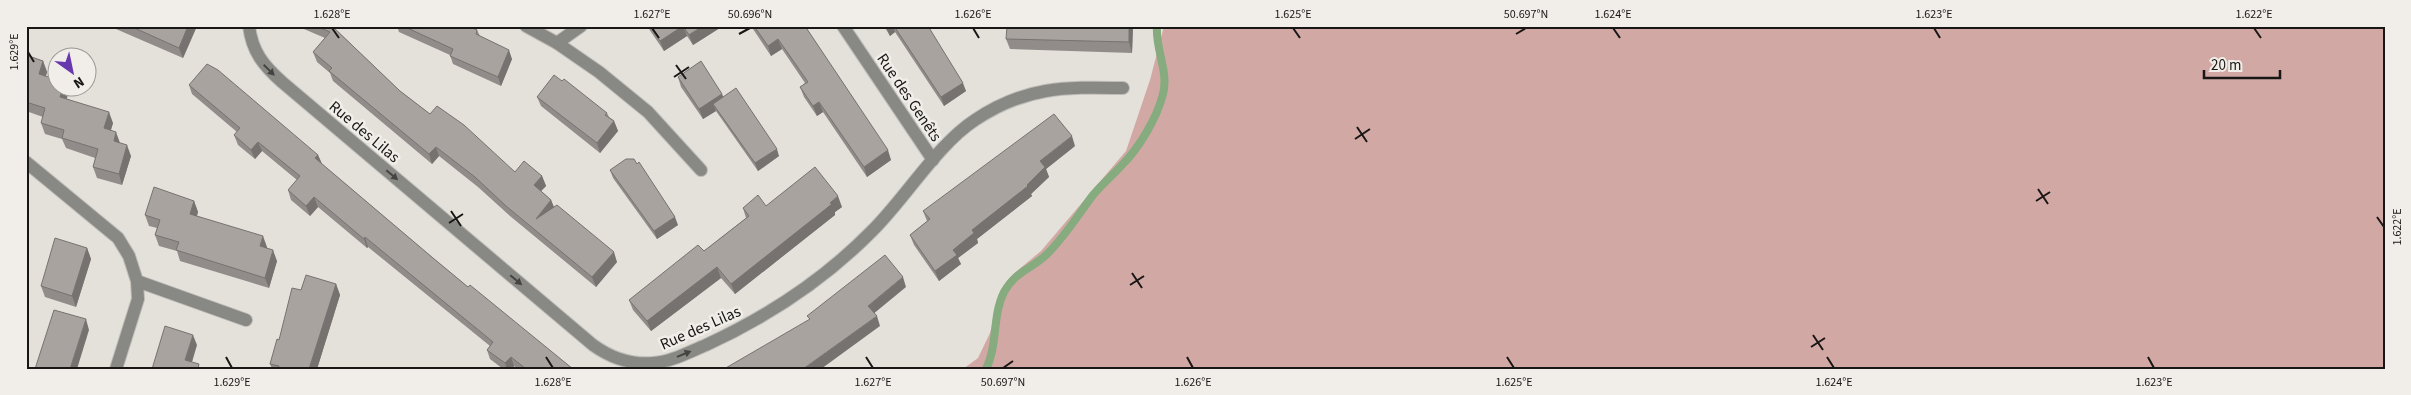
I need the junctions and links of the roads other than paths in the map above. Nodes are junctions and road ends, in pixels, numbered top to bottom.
1 (249, 26) edge
2 (526, 26) edge
3 (581, 26) edge
4 (843, 26) edge
5 (557, 43) junction
6 (1123, 88) dead end
7 (933, 160) junction
8 (26, 162) edge
9 (701, 170) dead end
10 (137, 281) junction
11 (246, 320) dead end
12 (116, 369) edge

1 -> 7 street, Rue des Lilas
2 - 5 street
3 - 5 street
4 - 7 street, Rue des Genêts
5 - 9 street
6 - 7 street, Rue des Lilas
8 - 10 street
10 - 11 street
10 - 12 street

